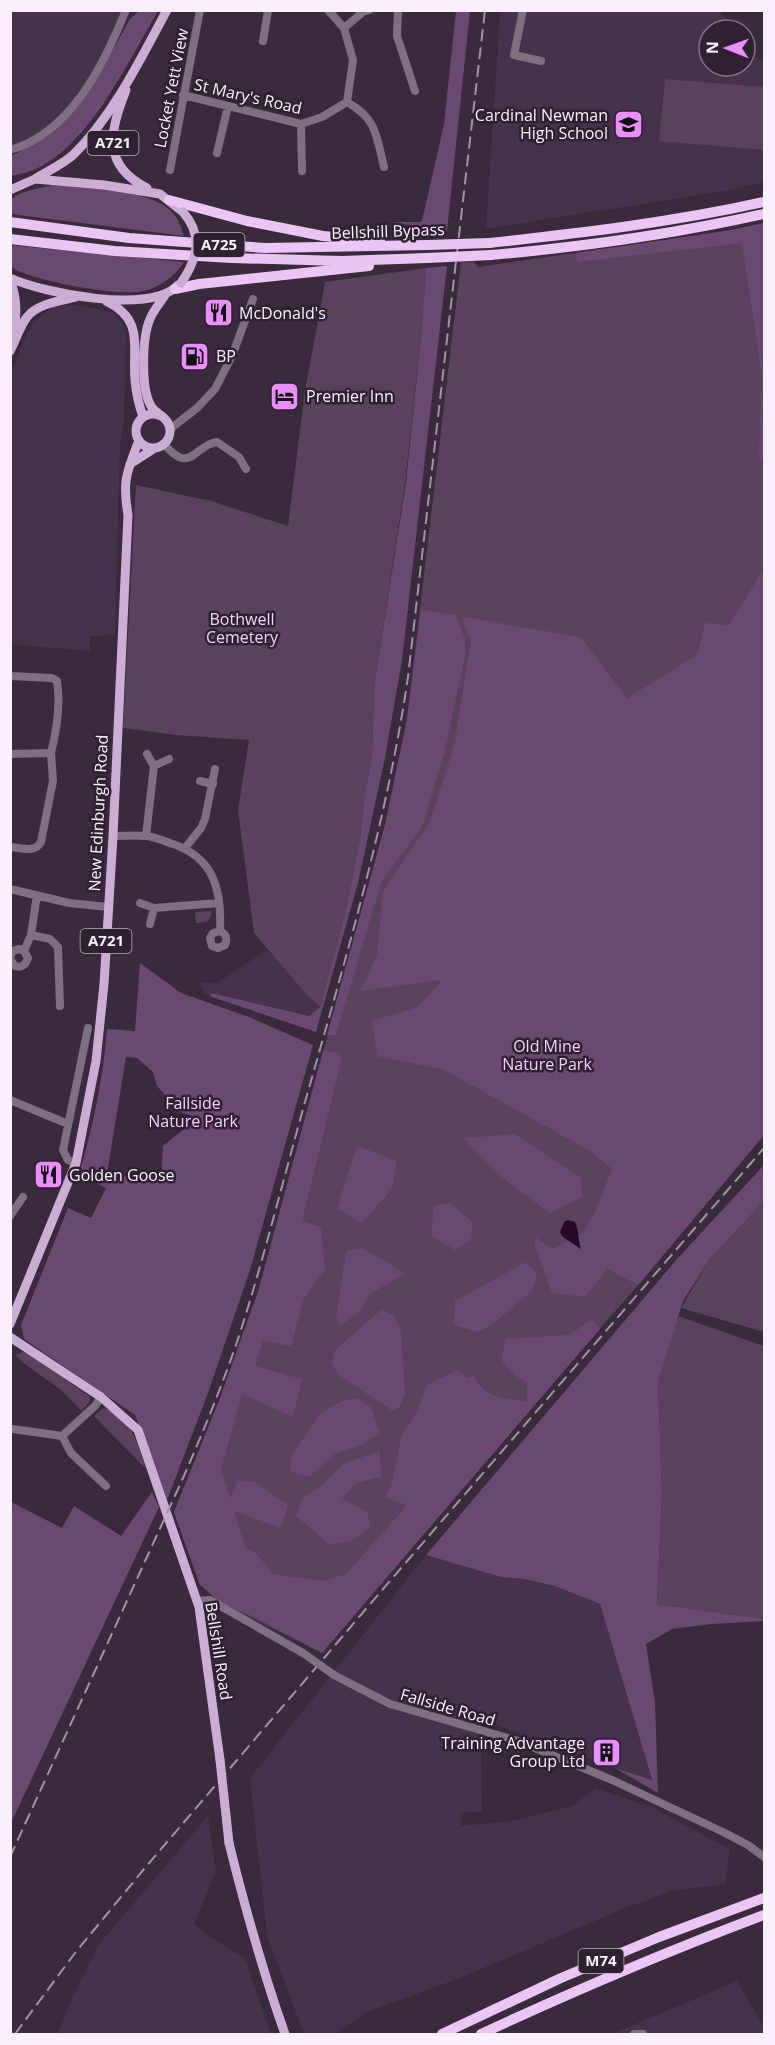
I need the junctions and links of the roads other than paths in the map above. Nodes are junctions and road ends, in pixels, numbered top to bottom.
1 (126, 10) edge
2 (167, 10) edge
3 (200, 10) edge
4 (268, 10) edge
5 (328, 10) edge
6 (369, 10) edge
7 (398, 10) edge
8 (523, 10) edge
9 (344, 28) junction
10 (263, 41) dead end
11 (542, 61) dead end
12 (133, 73) junction
13 (415, 91) dead end
14 (183, 95) junction
15 (347, 102) junction
16 (228, 106) junction
17 (301, 124) junction
18 (10, 150) edge
19 (217, 153) dead end
20 (384, 166) dead end
21 (170, 170) dead end
22 (302, 171) dead end
23 (35, 179) junction
24 (10, 189) edge
25 (164, 197) junction
26 (765, 202) edge
27 (765, 214) edge
28 (10, 222) edge
29 (10, 239) edge
30 (428, 245) junction
31 (490, 249) junction
32 (425, 259) junction
33 (10, 279) edge
34 (174, 289) junction
35 (81, 296) junction
36 (253, 299) dead end
37 (103, 300) junction
38 (10, 349) edge
39 (143, 417) junction
40 (163, 417) junction
41 (170, 429) junction
42 (139, 440) junction
43 (159, 446) junction
44 (130, 464) junction
45 (246, 469) dead end
46 (10, 676) edge
47 (51, 753) junction
48 (10, 754) edge
49 (147, 754) dead end
50 (169, 759) dead end
51 (154, 766) junction
52 (215, 769) dead end
53 (200, 782) dead end
54 (213, 784) junction
55 (113, 836) junction
56 (146, 836) junction
57 (10, 847) edge
58 (185, 848) junction
59 (10, 889) edge
60 (38, 895) junction
61 (140, 903) dead end
62 (219, 903) junction
63 (108, 907) junction
64 (154, 908) junction
65 (150, 924) dead end
66 (220, 931) dead end
67 (31, 935) junction
68 (24, 951) junction
69 (10, 958) edge
70 (60, 1006) dead end
71 (88, 1028) dead end
72 (10, 1100) edge
73 (68, 1124) junction
74 (76, 1163) junction
75 (23, 1197) dead end
76 (10, 1216) edge
77 (10, 1324) edge
78 (10, 1337) edge
79 (101, 1397) junction
80 (14, 1429) dead end
81 (62, 1436) junction
82 (106, 1486) dead end
83 (197, 1601) junction
84 (765, 1857) edge
85 (765, 1898) edge
86 (765, 1915) edge
87 (285, 2034) edge
88 (442, 2034) edge
89 (481, 2034) edge
90 (634, 2034) edge
91 (643, 2034) edge

1 - 18 street
2 - 12 main road, A721
3 - 14 street, Locket Yett View
4 - 10 street
5 - 9 street
6 - 9 street
7 - 13 street
8 - 11 street
9 - 15 street
12 - 23 main road, A721
12 - 25 main road, A721
14 - 16 street, St Mary's Road
14 - 21 street, Locket Yett View
15 - 17 street, St Mary's Road
15 - 20 street
16 - 17 street, St Mary's Road
16 - 19 street
17 - 22 street
23 - 24 main road, A721
23 - 25 main road, A721
25 - 30 highway
25 - 34 main road, A721, bridge
26 - 31 highway, Bellshill Bypass / A725
27 - 31 highway, Bellshill Bypass / A725
28 - 30 highway, Bellshill Bypass / A725
29 - 32 highway, Bellshill Bypass / A725
30 - 31 highway, Bellshill Bypass / A725, bridge
31 - 32 highway, Bellshill Bypass / A725, bridge
32 - 34 highway
33 - 35 main road
33 - 38 main road
34 - 37 main road
34 - 40 main road, A721
35 - 37 main road
35 - 38 main road
36 - 41 street
37 - 39 main road, New Edinburgh Road
39 - 40 main road
39 - 42 main road, New Edinburgh Road
40 - 41 main road
41 - 43 main road
42 - 43 main road
42 - 44 main road, New Edinburgh Road / A721
43 - 44 main road
43 - 45 street
44 - 55 main road, New Edinburgh Road / A721
46 - 47 street
47 - 48 street
47 - 57 street
49 - 51 street
50 - 51 street
51 - 56 street
52 - 54 street
53 - 54 street
54 - 58 street
55 - 56 street
55 - 63 main road, New Edinburgh Road / A721
56 - 58 street
58 - 62 street
59 - 60 street
60 - 63 street
60 - 67 street
61 - 64 street
62 - 64 street
62 - 66 street
63 - 74 main road, New Edinburgh Road / A721
64 - 65 street
67 - 68 street
67 - 70 street
68 - 69 street
68 - 69 street
71 - 73 street
72 - 73 street
73 - 74 street
74 - 77 main road, New Edinburgh Road / A721
75 - 76 street
78 - 79 main road, Bellshill Road
79 - 81 street
79 - 83 main road, Bellshill Road
80 - 81 street
81 - 82 street
83 - 84 street, Fallside Road, bridge
83 - 87 main road, Bellshill Road, bridge
85 - 88 highway, M74
86 - 89 highway, M74
90 - 91 street

